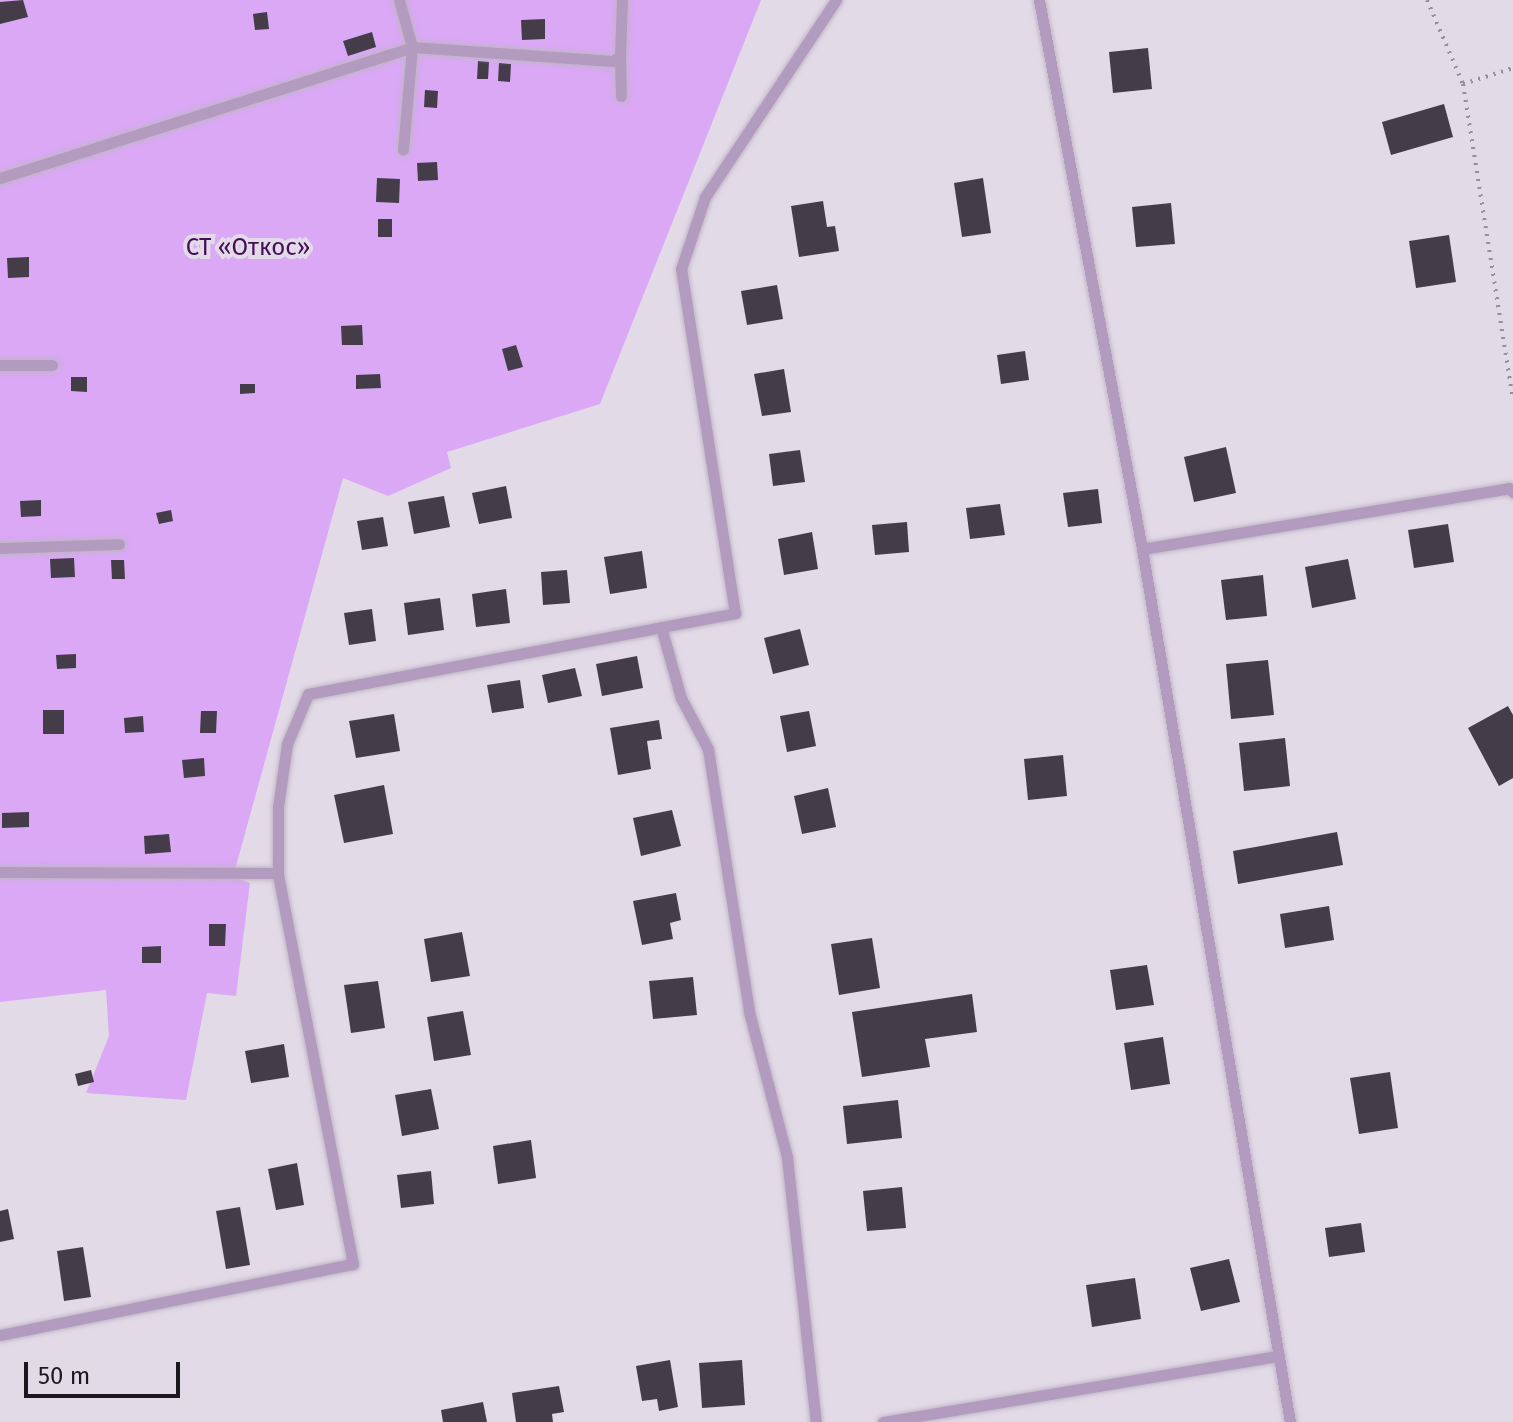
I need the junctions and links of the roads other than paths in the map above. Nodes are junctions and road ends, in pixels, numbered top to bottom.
1 (399, 0) edge
2 (622, 0) edge
3 (836, 0) edge
4 (1039, 0) edge
5 (412, 47) junction
6 (620, 56) junction
7 (621, 96) dead end
8 (403, 150) dead end
9 (0, 178) edge
10 (0, 365) edge
11 (52, 365) dead end
12 (1513, 492) edge
13 (119, 544) dead end
14 (0, 548) edge
15 (1142, 549) junction
16 (661, 627) junction
17 (0, 872) edge
18 (278, 873) junction
19 (0, 1335) edge
20 (1277, 1356) junction
21 (816, 1422) edge
22 (883, 1422) edge
23 (1290, 1422) edge

1 - 5 lane
2 - 6 lane
3 - 16 lane
4 - 15 lane
5 - 6 lane
5 - 8 lane
5 - 9 lane
6 - 7 lane
10 - 11 lane
12 - 15 lane
13 - 14 lane
15 - 20 lane
16 - 18 lane
16 - 21 lane
17 - 18 lane
18 - 19 lane
20 - 22 lane
20 - 23 lane

